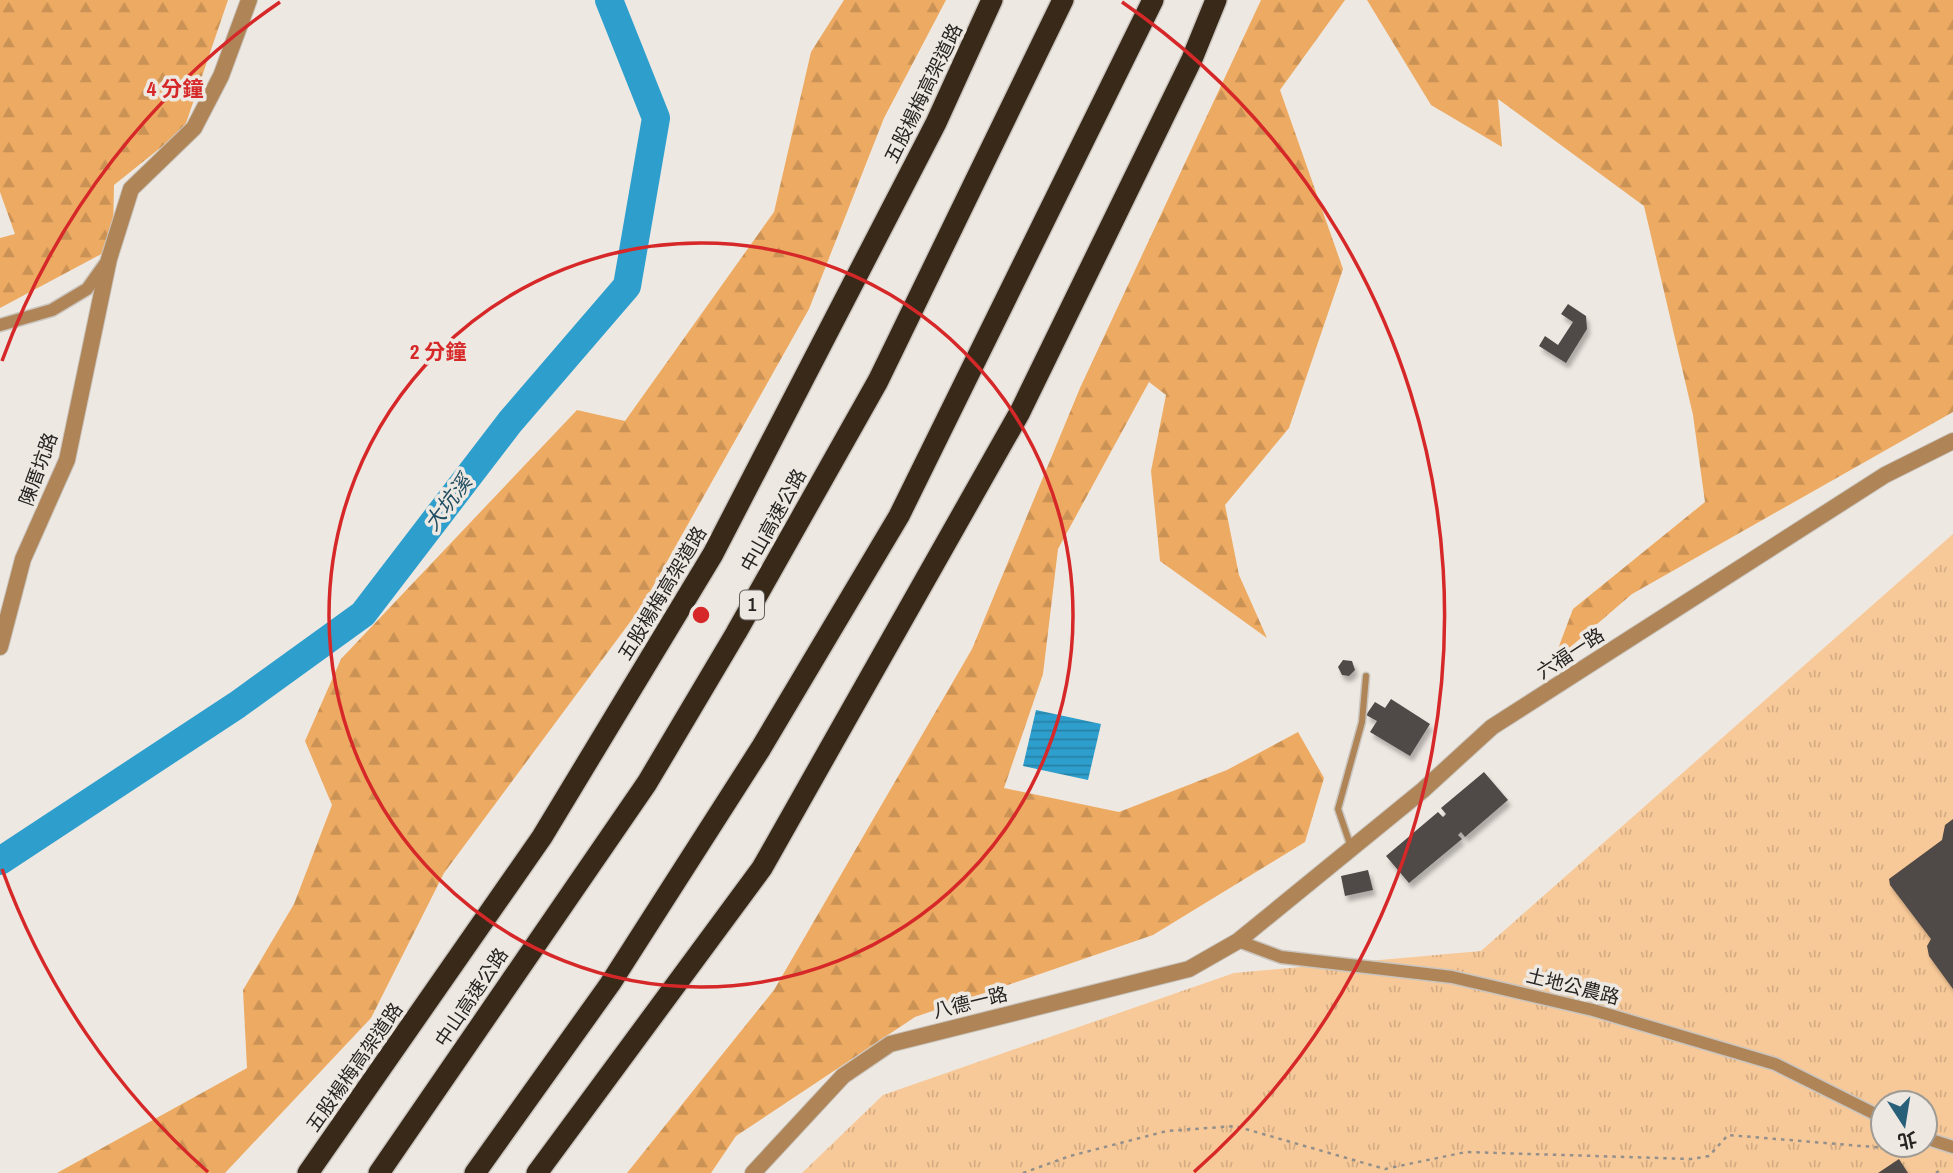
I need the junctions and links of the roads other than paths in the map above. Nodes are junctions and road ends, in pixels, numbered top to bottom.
1 (249, 0) edge
2 (992, 0) edge
3 (1063, 0) edge
4 (1153, 0) edge
5 (1216, 0) edge
6 (108, 259) junction
7 (0, 325) edge
8 (1953, 441) edge
9 (0, 647) edge
10 (1366, 676) dead end
11 (1351, 848) junction
12 (1238, 942) junction
13 (1869, 1111) edge
14 (308, 1173) edge
15 (379, 1173) edge
16 (475, 1173) edge
17 (537, 1173) edge
18 (753, 1173) edge

1 - 6 street, 陳厝坑路
2 - 14 highway, 五股楊梅高架道路
3 - 15 highway, 中山高速公路 / 1
4 - 16 highway
5 - 17 highway
6 - 7 street
6 - 9 street, 陳厝坑路
8 - 11 street, 六福一路
10 - 11 lane
11 - 12 street, 六福一路
12 - 13 street, 土地公農路
12 - 18 street, 八德一路

